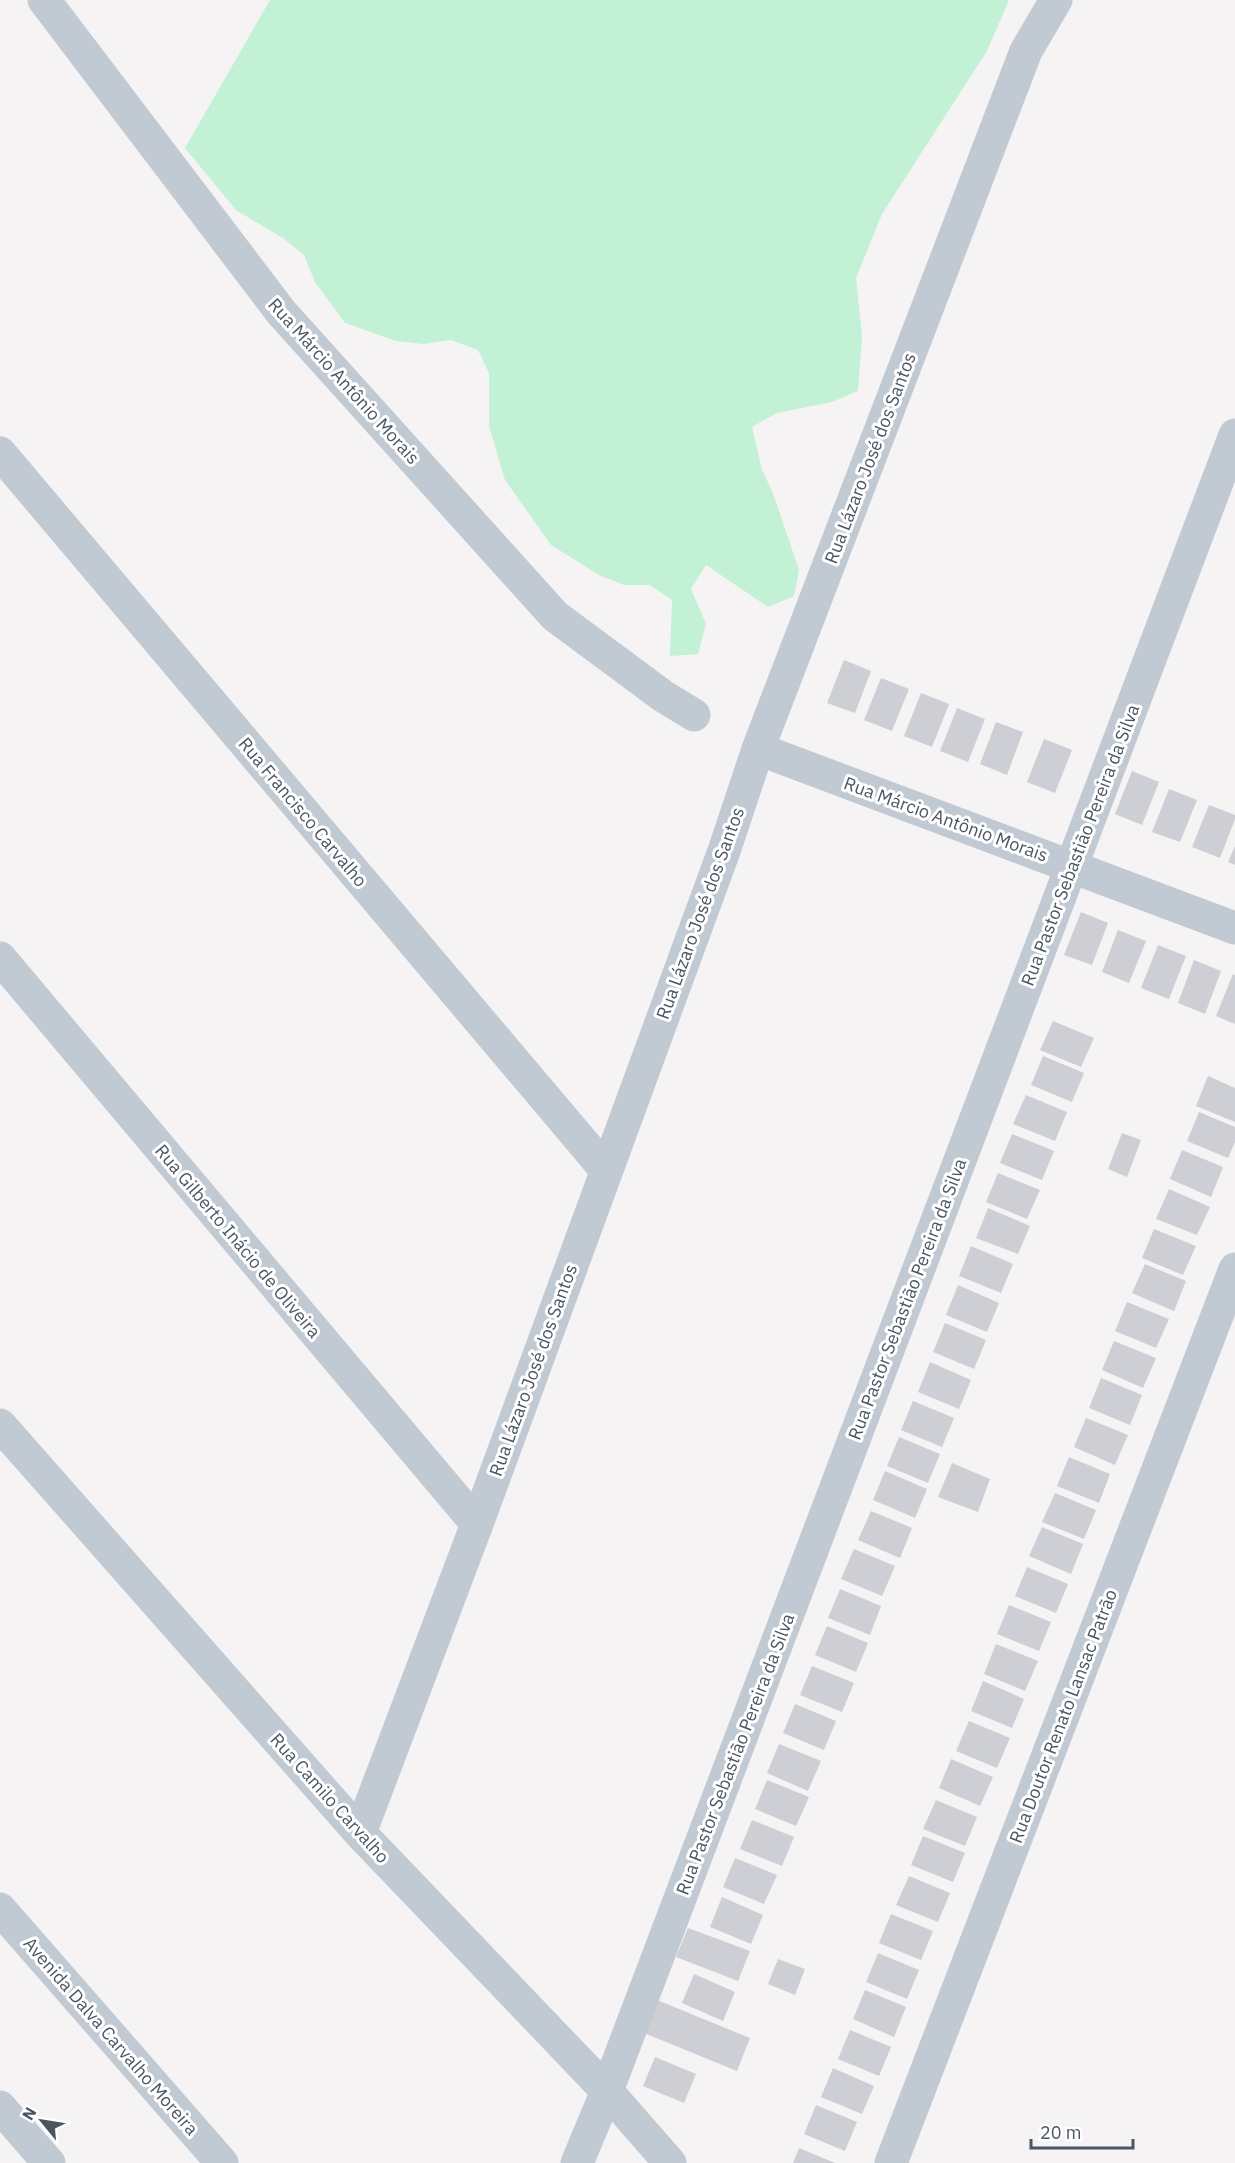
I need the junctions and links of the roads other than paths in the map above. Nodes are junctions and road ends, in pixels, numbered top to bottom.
1 (44, 0) edge
2 (1056, 0) edge
3 (1235, 435) edge
4 (0, 453) edge
5 (694, 715) dead end
6 (758, 749) junction
7 (1071, 866) junction
8 (1235, 928) edge
9 (0, 958) edge
10 (606, 1170) junction
11 (1235, 1269) edge
12 (0, 1425) edge
13 (477, 1524) junction
14 (360, 1833) junction
15 (0, 1909) edge
16 (607, 2091) junction
17 (0, 2107) edge
18 (49, 2163) edge
19 (222, 2163) edge
20 (577, 2163) edge
21 (670, 2163) edge
22 (891, 2163) edge

1 - 5 street, Rua Márcio Antônio Morais
2 - 6 street, Rua Lázaro José dos Santos
3 - 7 street, Rua Pastor Sebastião Pereira da Silva
4 - 10 street, Rua Francisco Carvalho
6 - 7 street, Rua Márcio Antônio Morais
6 - 10 street, Rua Lázaro José dos Santos
7 - 8 street, Rua Márcio Antônio Morais
7 - 16 street, Rua Pastor Sebastião Pereira da Silva
9 - 13 street, Rua Gilberto Inácio de Oliveira
10 - 13 street, Rua Lázaro José dos Santos
11 - 22 street, Rua Doutor Renato Lansac Patrão
12 - 14 street, Rua Camilo Carvalho
13 - 14 street, Rua Lázaro José dos Santos
14 - 16 street, Rua Camilo Carvalho
15 - 19 street, Avenida Dalva Carvalho Moreira
16 - 20 street, Rua Pastor Sebastião Pereira da Silva
16 - 21 street, Rua Camilo Carvalho
17 - 18 street

